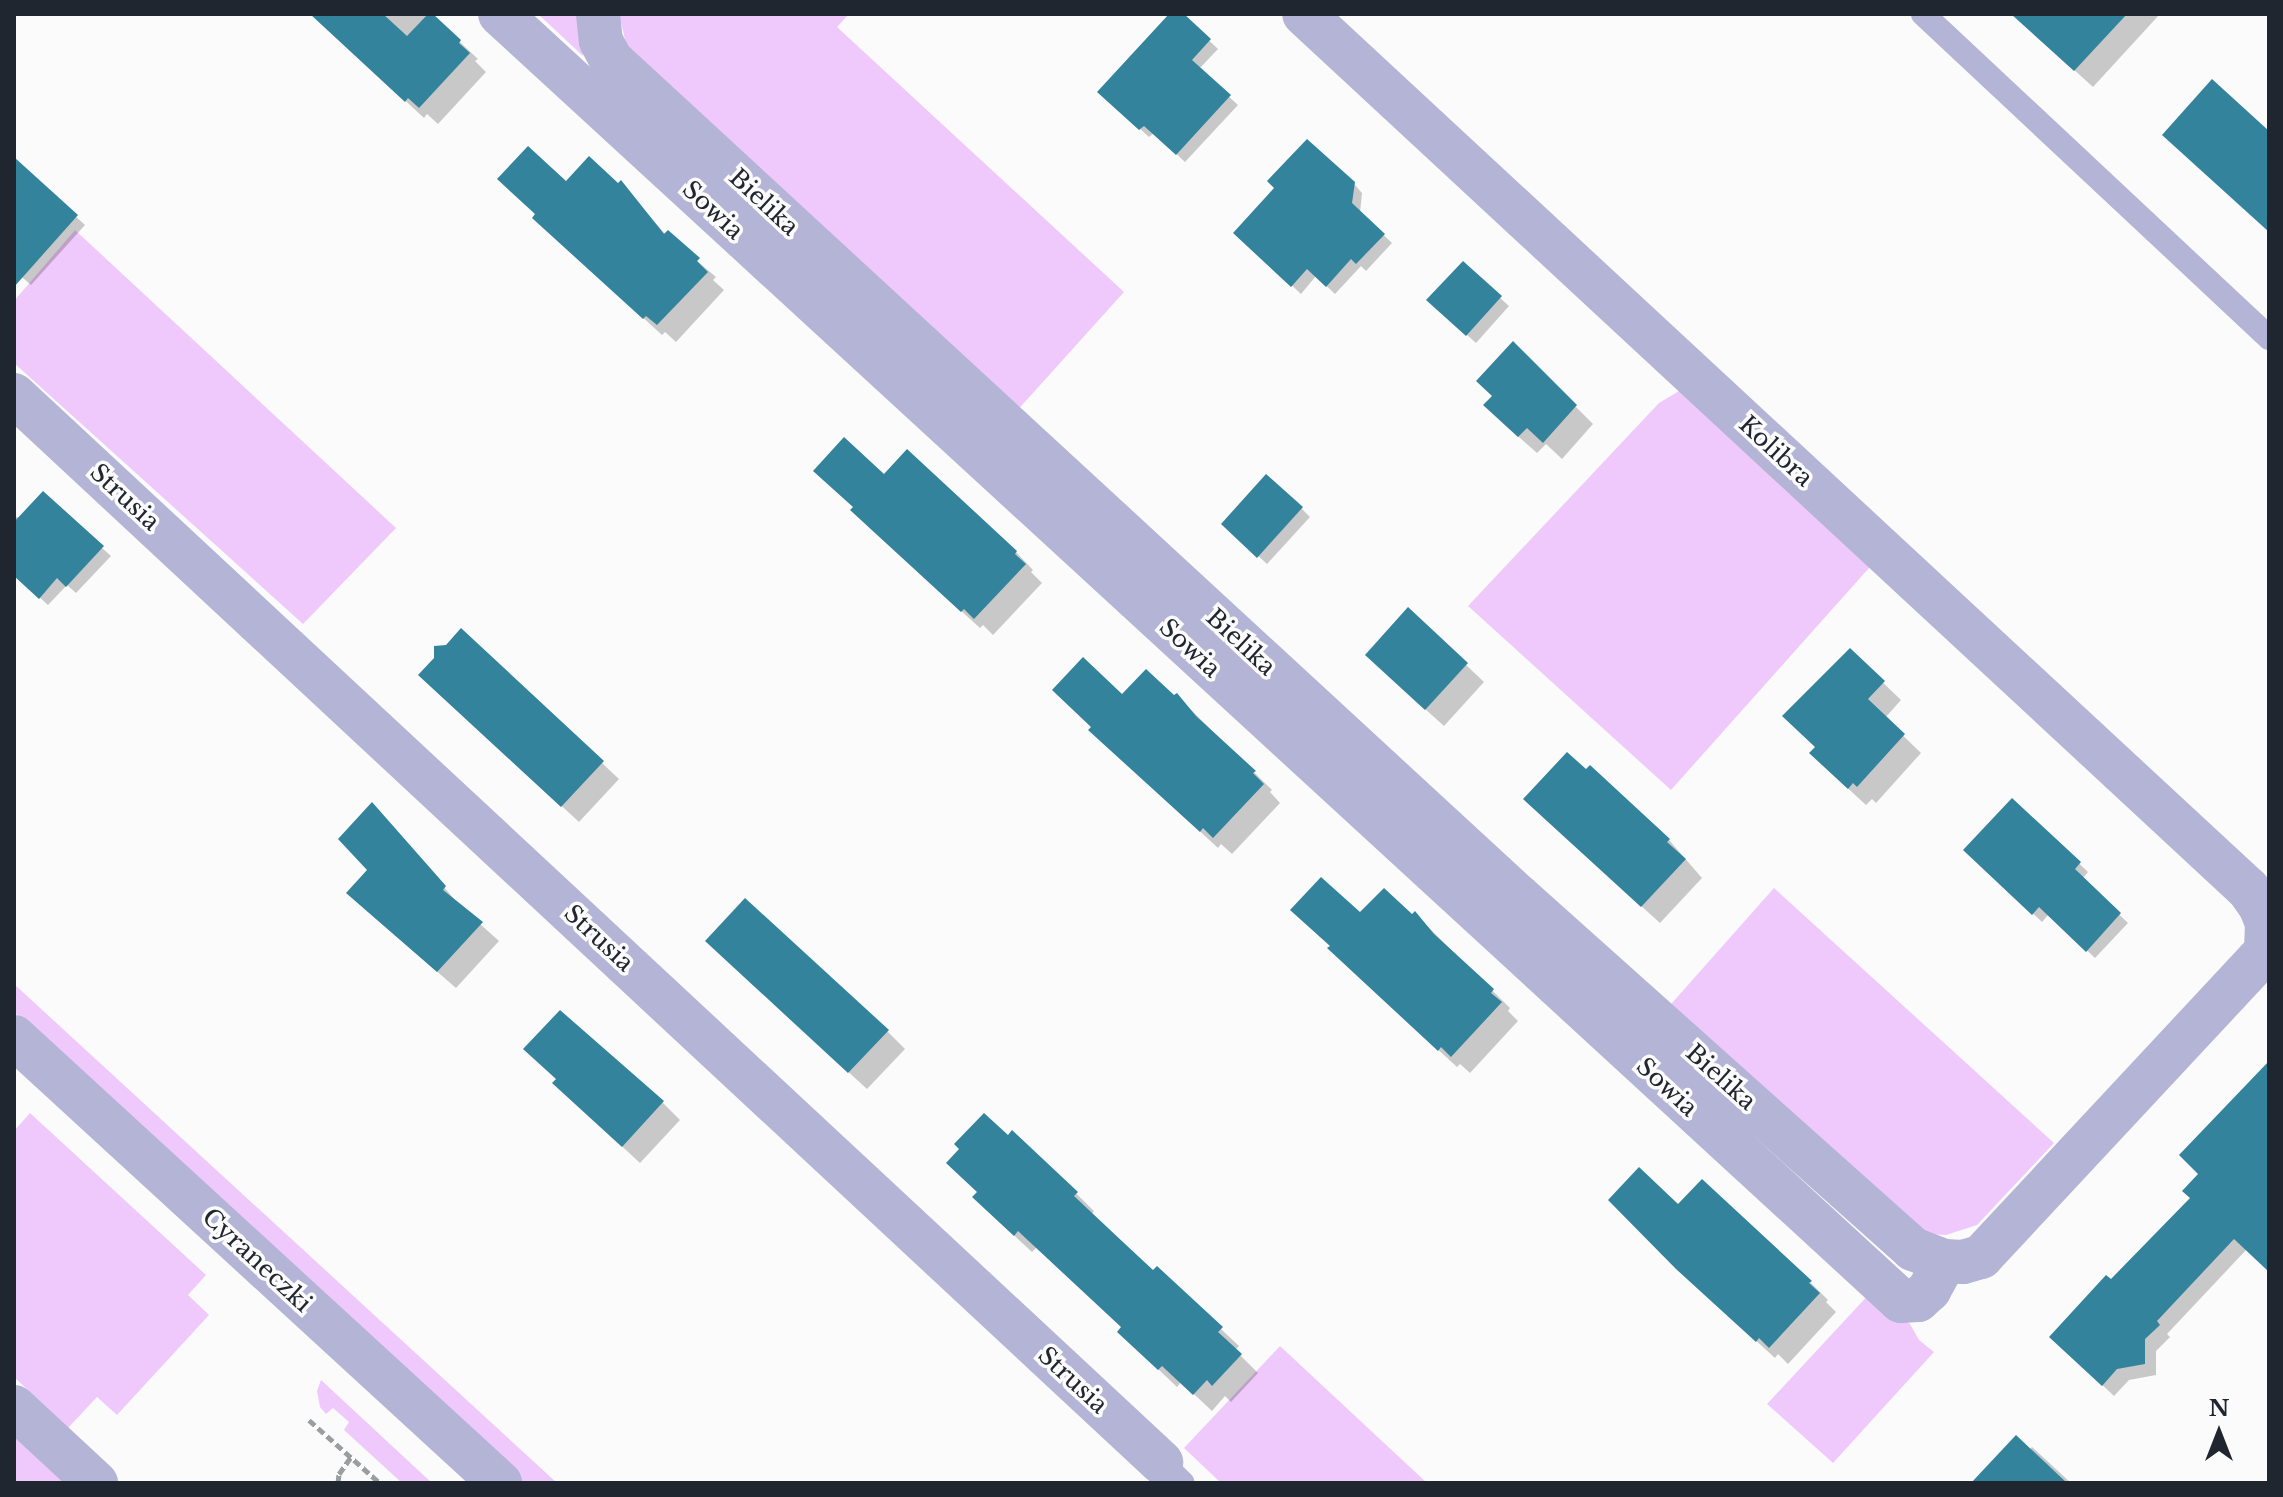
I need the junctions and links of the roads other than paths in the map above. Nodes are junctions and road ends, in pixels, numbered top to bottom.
1 (500, 14) edge
2 (598, 14) edge
3 (1304, 14) edge
4 (1923, 14) edge
5 (2269, 338) edge
6 (14, 395) edge
7 (14, 1037) edge
8 (1929, 1255) junction
9 (14, 1407) edge
10 (1172, 1473) edge
11 (96, 1483) edge
12 (500, 1483) edge

1 - 8 street, Sowia
2 - 8 street, Bielika
3 - 8 street, Kolibra
4 - 5 lane
6 - 10 street, Strusia
7 - 12 street, Cyraneczki
9 - 11 street

